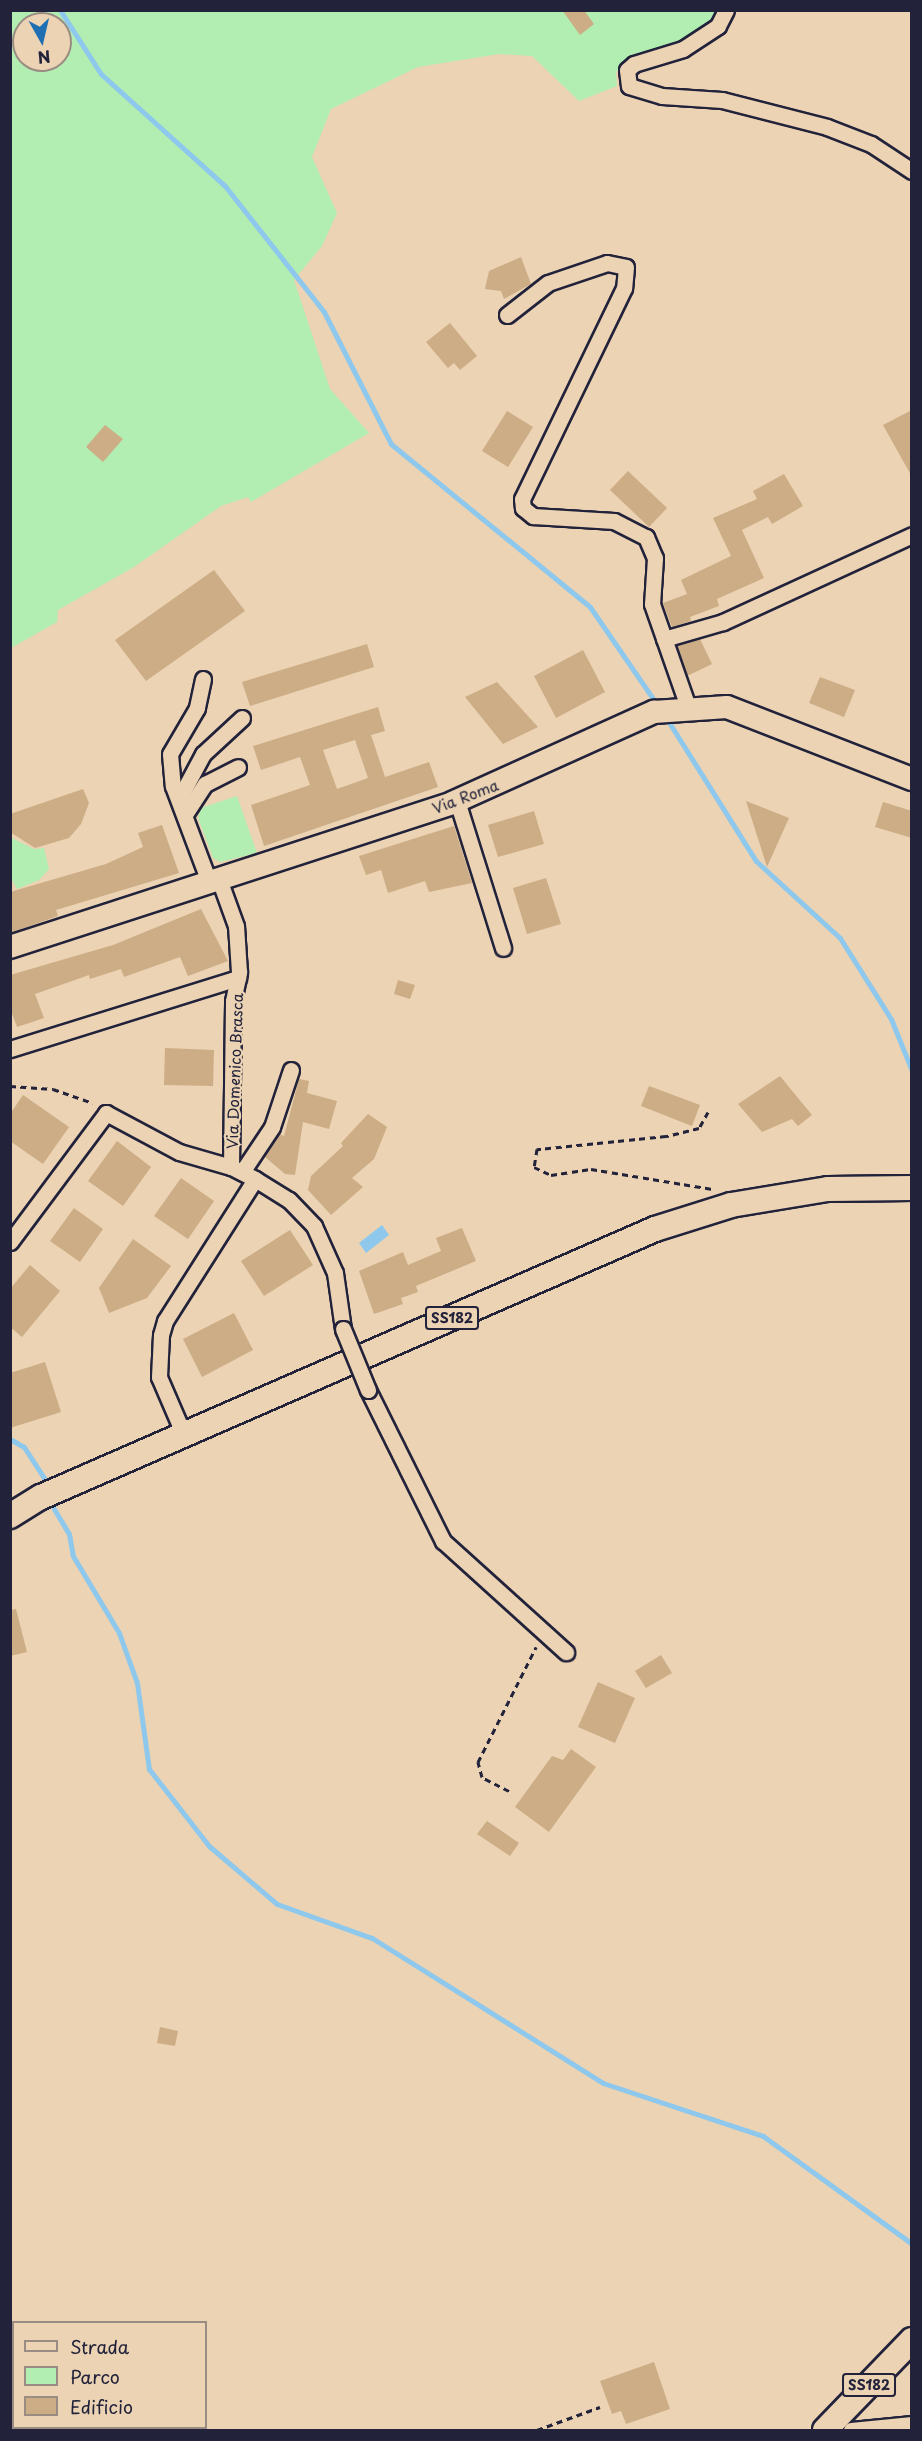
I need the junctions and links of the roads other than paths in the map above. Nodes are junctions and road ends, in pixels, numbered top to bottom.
1 (726, 10) edge
2 (912, 171) edge
3 (507, 315) dead end
4 (912, 535) edge
5 (664, 639) junction
6 (203, 679) dead end
7 (672, 709) junction
8 (242, 718) dead end
9 (238, 767) dead end
10 (912, 779) edge
11 (457, 801) junction
12 (183, 806) junction
13 (214, 881) junction
14 (10, 947) edge
15 (503, 948) dead end
16 (238, 978) junction
17 (10, 1049) edge
18 (291, 1070) dead end
19 (243, 1173) junction
20 (912, 1188) edge
21 (10, 1242) edge
22 (184, 1435) junction
23 (10, 1516) edge
24 (566, 1652) dead end
25 (912, 2340) edge
26 (912, 2424) edge
27 (825, 2430) edge
28 (851, 2430) edge

1 - 2 street
3 - 5 street
4 - 5 street
5 - 7 street
6 - 12 street, Via Domenico Brasca
7 - 10 street, Via Roma
7 - 11 street, Via Roma
8 - 12 street
9 - 12 street
11 - 13 street, Via Roma
11 - 15 street
12 - 13 street, Via Domenico Brasca
13 - 14 street, Via Roma
13 - 16 street, Via Domenico Brasca
16 - 17 street
16 - 19 street, Via Domenico Brasca
18 - 19 street
19 - 21 street
19 - 22 street
19 - 24 street, bridge
20 - 22 main road, SS182
22 - 23 main road, SS182
25 - 27 main road, SS182
26 - 28 street

